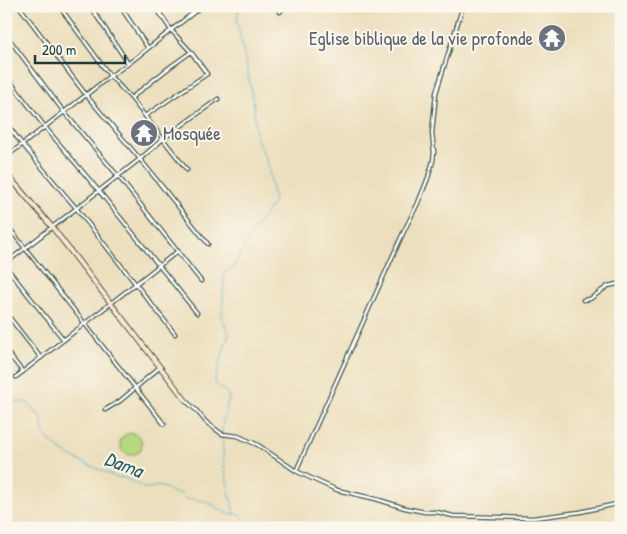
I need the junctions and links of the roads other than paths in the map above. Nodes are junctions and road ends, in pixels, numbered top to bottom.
1 (11, 6) edge
2 (19, 6) edge
3 (67, 6) edge
4 (90, 6) edge
5 (120, 6) edge
6 (155, 6) edge
7 (191, 6) edge
8 (202, 6) edge
9 (286, 6) edge
10 (463, 6) edge
11 (60, 8) edge
12 (6, 11) edge
13 (280, 12) dead end
14 (193, 13) junction
15 (171, 30) junction
16 (6, 35) edge
17 (148, 48) junction
18 (191, 52) junction
19 (128, 64) junction
20 (6, 76) edge
21 (110, 76) junction
22 (86, 96) junction
23 (131, 98) junction
24 (218, 99) dead end
25 (64, 112) junction
26 (145, 116) junction
27 (6, 123) edge
28 (45, 127) junction
29 (163, 139) junction
30 (22, 144) junction
31 (6, 157) edge
32 (140, 159) junction
33 (187, 170) dead end
34 (6, 173) edge
35 (118, 176) junction
36 (99, 191) junction
37 (76, 208) junction
38 (6, 224) edge
39 (52, 228) junction
40 (208, 244) dead end
41 (25, 248) junction
42 (178, 251) junction
43 (6, 263) edge
44 (159, 266) junction
45 (6, 267) edge
46 (201, 281) dead end
47 (621, 283) edge
48 (136, 284) junction
49 (582, 300) dead end
50 (111, 303) junction
51 (6, 313) edge
52 (196, 313) dead end
53 (86, 323) junction
54 (175, 334) dead end
55 (64, 340) junction
56 (6, 350) edge
57 (41, 358) junction
58 (160, 367) junction
59 (23, 372) junction
60 (16, 377) dead end
61 (136, 388) junction
62 (187, 402) joint
63 (105, 410) dead end
64 (164, 424) dead end
65 (296, 471) junction
66 (621, 502) edge

1 - 12 street
2 - 22 street
3 - 11 street
4 - 19 street
5 - 17 street
6 - 15 street
7 - 14 street
8 - 14 street
9 - 13 street
10 - 65 street
11 - 21 street
14 - 15 street
15 - 17 street
15 - 18 street
16 - 25 street
17 - 19 street
18 - 23 street
18 - 26 street
19 - 21 street
20 - 28 street
21 - 22 street
21 - 23 street
22 - 25 street
22 - 32 street
23 - 26 street
24 - 29 street
25 - 28 street
25 - 35 street
26 - 29 street
27 - 30 street
28 - 30 street
28 - 36 street
29 - 32 street
29 - 33 street
30 - 31 street
30 - 37 street
32 - 35 street
32 - 40 street
34 - 39 street
35 - 36 street
35 - 42 street
36 - 37 street
36 - 44 street
37 - 39 street
37 - 48 street
38 - 41 street
39 - 41 street
39 - 50 street
41 - 43 street
41 - 53 street
42 - 44 street
42 - 46 street
44 - 48 street
44 - 52 street
45 - 55 street
47 - 49 street
48 - 50 street
48 - 54 street
50 - 53 street
50 - 58 street
51 - 57 street
53 - 55 street
53 - 61 street
55 - 57 street
56 - 59 street
57 - 59 street
58 - 61 street
58 - 62 street
59 - 60 street
61 - 63 street
61 - 64 street
62 - 65 street
65 - 66 street

